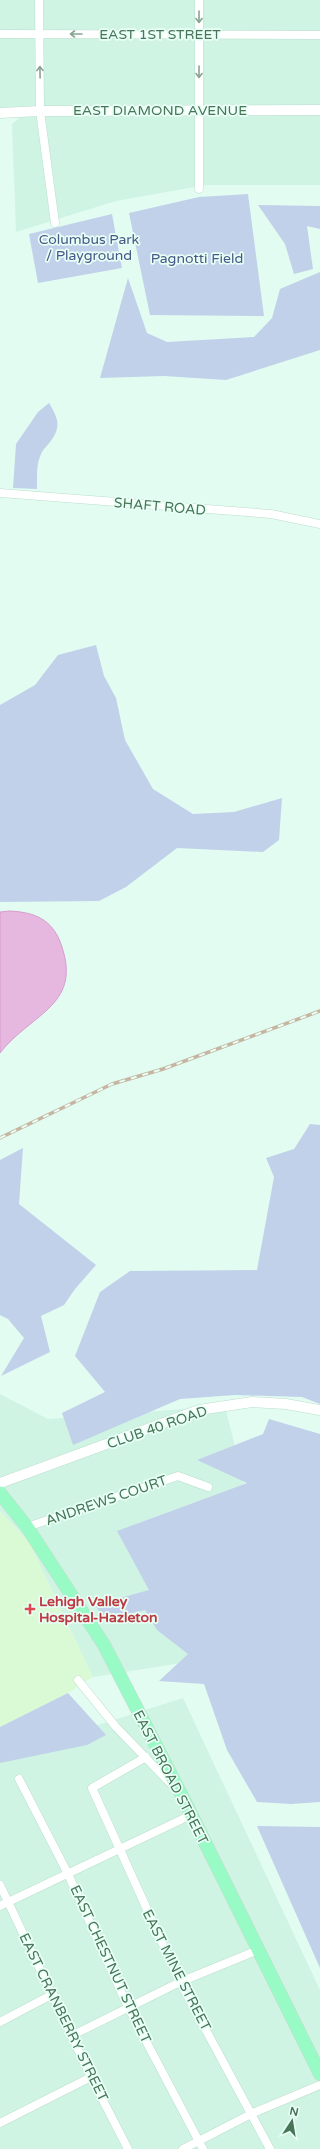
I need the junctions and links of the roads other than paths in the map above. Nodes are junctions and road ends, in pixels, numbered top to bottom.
1 (39, 0) edge
2 (199, 0) edge
3 (0, 34) edge
4 (39, 34) junction
5 (199, 34) junction
6 (320, 35) edge
7 (199, 110) junction
8 (320, 110) edge
9 (40, 111) junction
10 (0, 113) edge
11 (199, 189) dead end
12 (55, 223) dead end
13 (0, 493) edge
14 (320, 524) edge
15 (320, 1410) edge
16 (0, 1483) edge
17 (208, 1487) dead end
18 (0, 1493) edge
19 (27, 1527) junction
20 (78, 1680) dead end
21 (146, 1757) junction
22 (19, 1779) dead end
23 (182, 1796) junction
24 (191, 1815) junction
25 (118, 1848) junction
26 (68, 1874) junction
27 (0, 1885) edge
28 (4, 1904) edge
29 (258, 1950) junction
30 (180, 1982) junction
31 (53, 1994) junction
32 (128, 2007) junction
33 (0, 2022) edge
34 (73, 2035) junction
35 (320, 2074) edge
36 (91, 2077) junction
37 (320, 2085) edge
38 (253, 2113) junction
39 (0, 2123) edge
40 (201, 2145) edge
41 (128, 2149) edge
42 (183, 2149) edge
43 (270, 2149) edge

1 - 4 street
2 -> 5 street
3 - 4 street, EAST 1ST STREET
5 -> 4 street, EAST 1ST STREET
9 -> 4 street
5 - 6 street, EAST 1ST STREET
5 -> 7 street
7 - 8 street, EAST DIAMOND AVENUE
7 - 9 street, EAST DIAMOND AVENUE
7 - 11 street
9 - 10 street, EAST DIAMOND AVENUE
9 - 12 street
13 - 14 street, SHAFT ROAD
15 - 16 street, CLUB 40 ROAD
17 - 19 street, ANDREWS COURT
18 - 19 highway, EAST BROAD STREET
19 - 23 highway, EAST BROAD STREET
20 - 21 street
21 - 23 street
21 - 25 street, EAST MINE STREET
22 - 26 street, EAST CHESTNUT STREET
23 - 24 highway, EAST BROAD STREET
24 - 25 street
24 - 29 highway, EAST BROAD STREET
25 - 26 street
25 - 30 street, EAST MINE STREET
26 - 28 street
26 - 32 street, EAST CHESTNUT STREET
27 - 28 street, EAST CRANBERRY STREET
28 - 31 street, EAST CRANBERRY STREET
29 - 30 street
29 - 35 highway, EAST BROAD STREET
30 - 32 street
30 - 38 street, EAST MINE STREET
31 - 33 street
31 - 34 street, EAST CRANBERRY STREET
32 - 34 street
32 - 40 street, EAST CHESTNUT STREET
34 - 36 street, EAST CRANBERRY STREET
36 - 39 street
36 - 41 street, EAST CRANBERRY STREET
37 - 38 street
38 - 40 street
38 - 43 street, EAST MINE STREET
40 - 42 street

